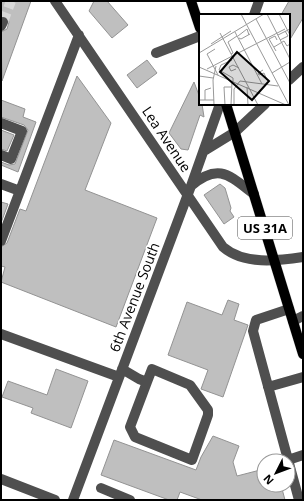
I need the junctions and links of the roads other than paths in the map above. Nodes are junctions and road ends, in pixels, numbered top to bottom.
1 (55, 1) edge
2 (191, 1) edge
3 (259, 1) edge
4 (254, 14) edge
5 (199, 25) edge
6 (79, 35) junction
7 (199, 36) edge
8 (156, 53) dead end
9 (302, 68) edge
10 (290, 79) edge
11 (220, 105) edge
12 (226, 105) edge
13 (264, 105) edge
14 (1, 123) edge
15 (235, 132) junction
16 (204, 151) junction
17 (1, 155) edge
18 (1, 184) edge
19 (190, 190) junction
20 (20, 191) junction
21 (254, 194) junction
22 (1, 241) edge
23 (303, 257) edge
24 (276, 262) junction
25 (289, 308) junction
26 (303, 316) edge
27 (293, 321) junction
28 (1, 334) edge
29 (303, 354) edge
30 (121, 373) junction
31 (303, 377) edge
32 (147, 382) junction
33 (268, 388) junction
34 (286, 453) edge
35 (1, 479) edge
36 (101, 488) dead end
37 (296, 489) edge
38 (55, 500) edge
39 (73, 500) edge
40 (130, 500) edge
41 (299, 500) edge

1 - 6 street, Lea Avenue
2 - 5 main road
3 - 4 street
6 - 19 street, Lea Avenue
6 - 20 street
7 - 8 street
9 - 10 street
11 - 16 street, 6th Avenue South
12 - 15 main road, US 31A
13 - 15 street
14 - 17 street
15 - 16 street
15 - 21 main road, US 31A
16 - 19 street, 6th Avenue South
18 - 20 street
19 - 21 street
19 - 24 street, Lea Avenue
19 - 30 street, 6th Avenue South
20 - 22 street
21 - 24 main road, US 31A
23 - 24 street
24 - 25 main road, US 31A
25 - 27 main road, US 31A
25 - 33 street
26 - 27 street
27 - 29 main road, US 31A
28 - 30 street
30 - 32 street
30 - 39 street, 6th Avenue South
31 - 33 street
32 - 32 street
33 - 34 street
35 - 38 street
36 - 40 street
37 - 41 street

